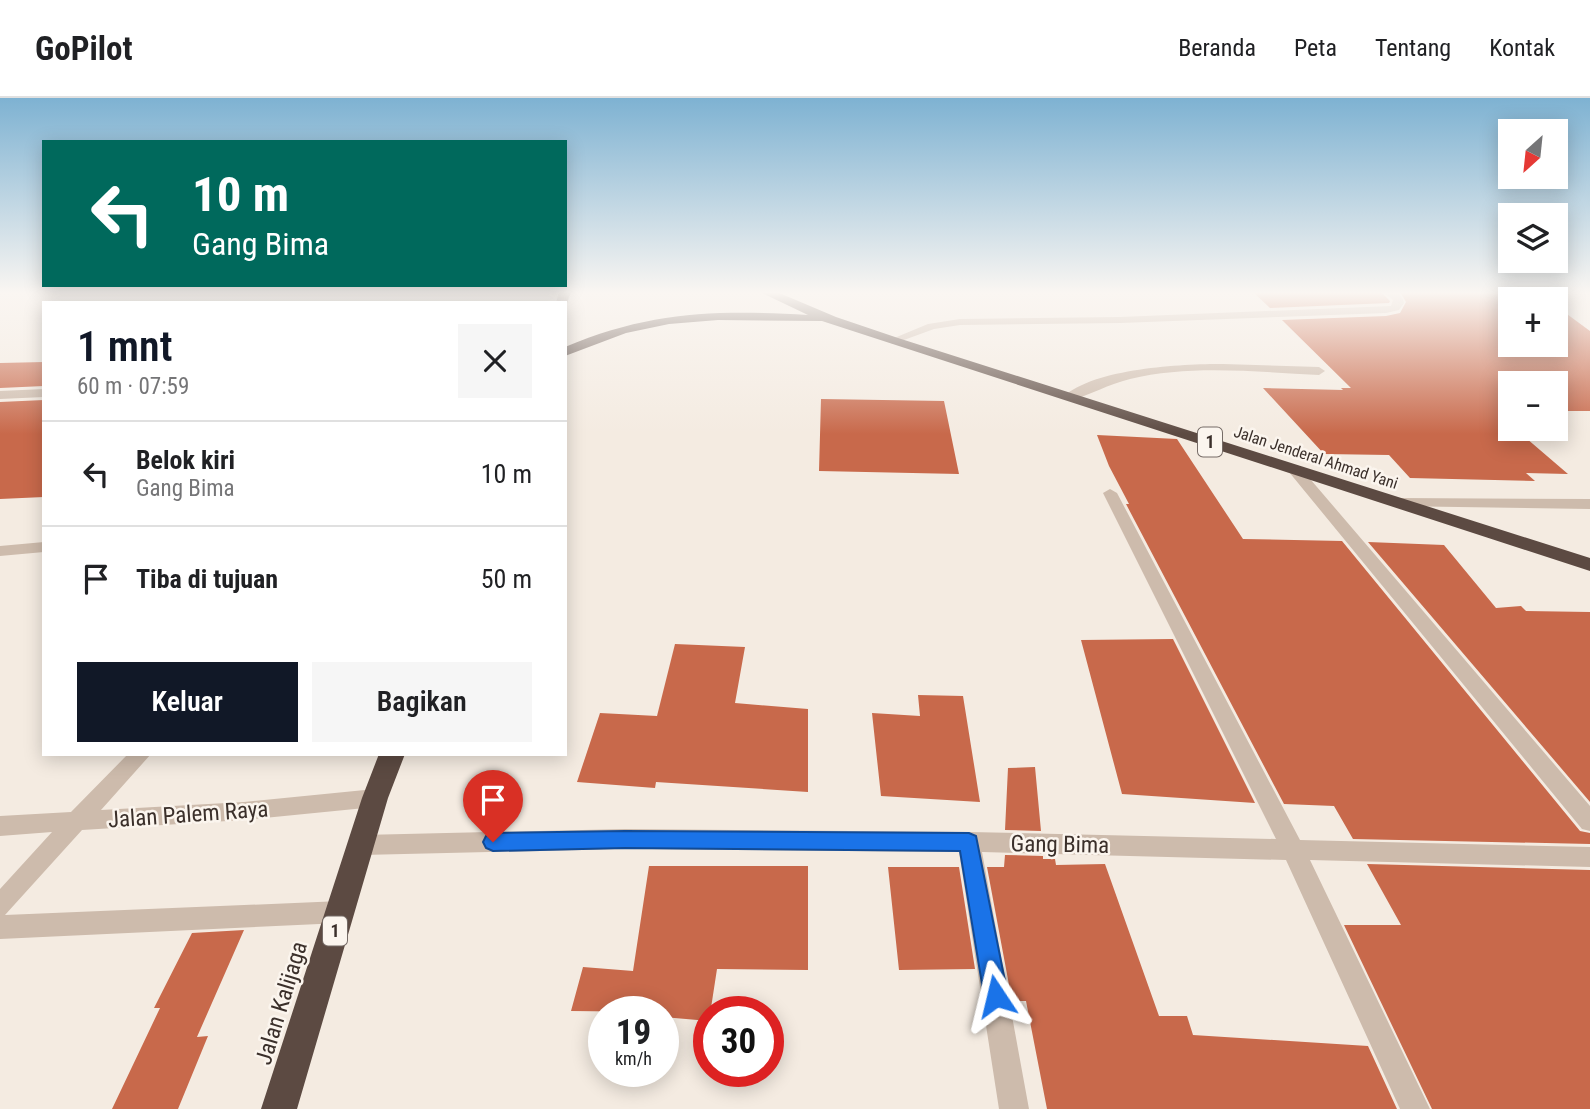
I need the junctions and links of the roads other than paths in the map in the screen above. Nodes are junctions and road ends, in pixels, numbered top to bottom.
1 (598, 339) edge
2 (888, 339) edge
3 (898, 339) edge
4 (893, 341) junction
5 (567, 351) edge
6 (1319, 371) dead end
7 (42, 393) edge
8 (0, 395) edge
9 (1069, 397) junction
10 (1294, 469) junction
11 (1110, 493) dead end
12 (1396, 503) junction
13 (1590, 504) edge
14 (42, 547) edge
15 (0, 551) edge
16 (1590, 565) edge
17 (139, 756) edge
18 (391, 756) edge
19 (375, 798) junction
20 (75, 822) junction
21 (1590, 822) edge
22 (0, 827) edge
23 (969, 842) junction
24 (362, 845) junction
25 (1292, 848) junction
26 (1590, 857) edge
27 (0, 906) edge
28 (341, 912) junction
29 (0, 928) edge
30 (279, 1109) edge
31 (1014, 1109) edge
32 (1415, 1109) edge

1 - 5 highway
2 - 4 highway, Jalan Jenderal Ahmad Yani / 1
3 - 4 street
4 - 9 highway, Jalan Jenderal Ahmad Yani / 1
6 - 9 street
7 - 8 street
9 - 10 highway, Jalan Jenderal Ahmad Yani / 1
10 - 12 highway, Jalan Jenderal Ahmad Yani / 1
10 - 21 street
11 - 25 street
12 - 13 street
12 - 16 highway, Jalan Jenderal Ahmad Yani / 1
14 - 15 street
17 - 20 street
18 - 19 highway, Jalan Kalijaga / 1
19 - 20 street, Jalan Palem Raya
19 - 24 highway, Jalan Kalijaga / 1
20 - 22 street, Jalan Palem Raya
20 - 27 street
23 - 24 street, Gang Bima
23 - 25 street, Gang Bima
23 - 31 street
24 - 28 highway, Jalan Kalijaga / 1
25 - 26 street, Gang Bima
25 - 32 street
28 - 29 street
28 - 30 highway, Jalan Kalijaga / 1

